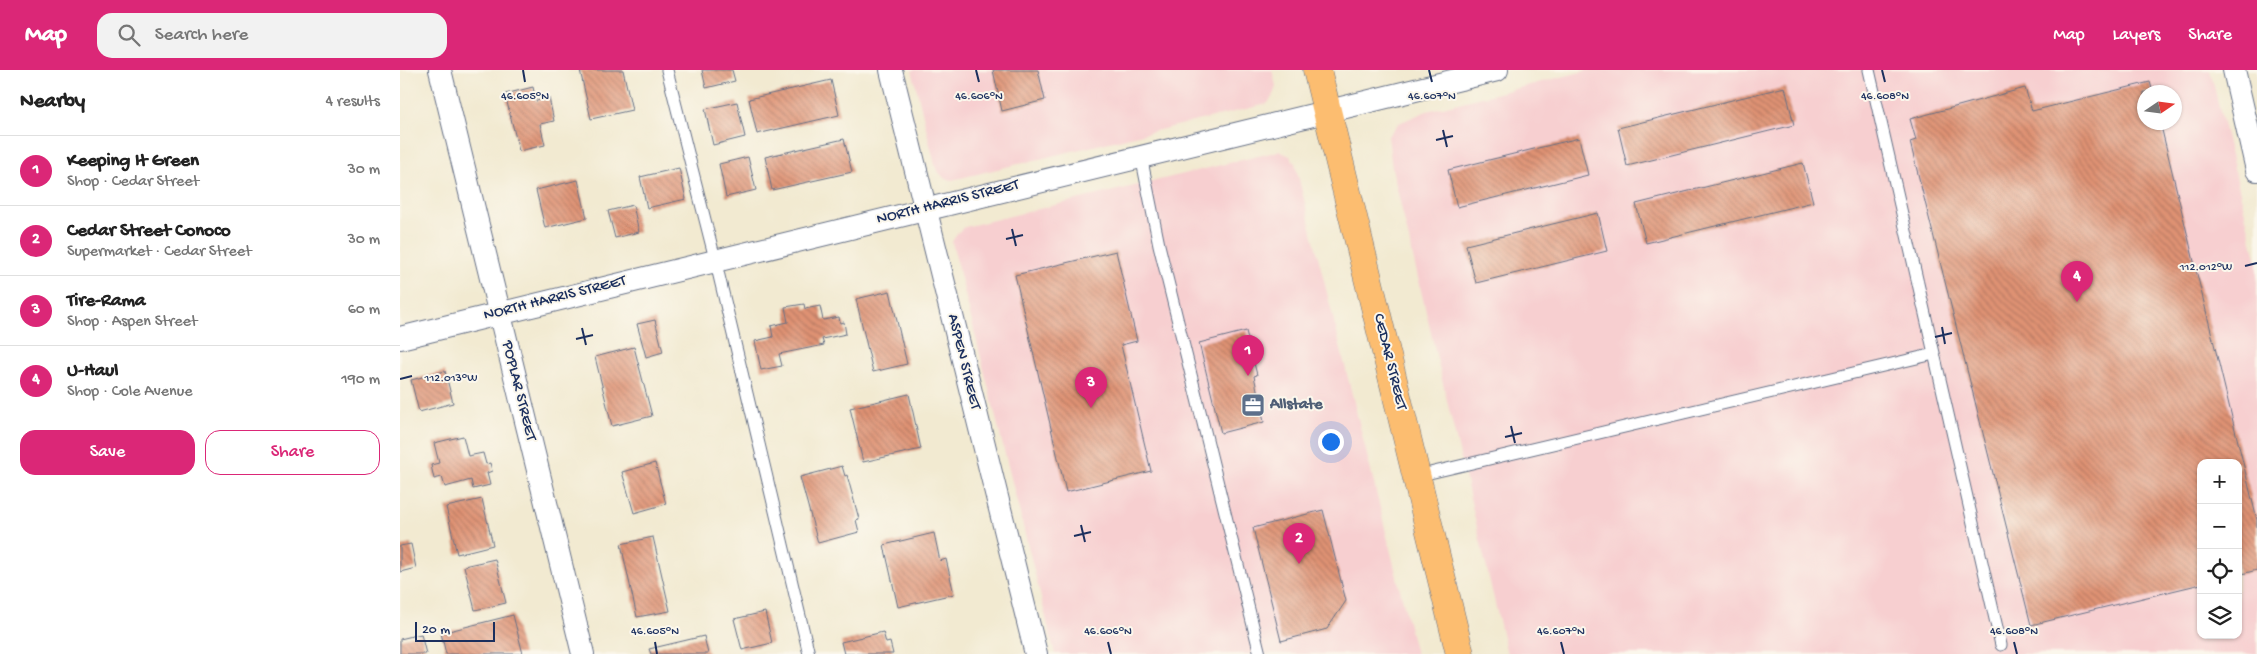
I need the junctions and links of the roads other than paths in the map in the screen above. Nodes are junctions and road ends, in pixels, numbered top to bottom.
1 (440, 70) edge
2 (667, 70) edge
3 (891, 70) edge
4 (1317, 70) edge
5 (1497, 70) edge
6 (1869, 70) edge
7 (2234, 70) edge
8 (1327, 111) junction
9 (1141, 156) junction
10 (2257, 170) edge
11 (924, 208) junction
12 (715, 259) junction
13 (499, 312) junction
14 (400, 338) edge
15 (1934, 354) junction
16 (1417, 476) junction
17 (2001, 645) dead end
18 (583, 654) edge
19 (809, 654) edge
20 (1036, 654) edge
21 (1260, 654) edge
22 (1460, 654) edge

1 - 13 street, POPLAR STREET
2 - 12 lane
3 - 11 street, ASPEN STREET
4 - 8 main road, CEDAR STREET
5 - 8 street, NORTH HARRIS STREET
6 - 15 lane
7 - 10 street
8 - 9 street, NORTH HARRIS STREET
8 - 16 main road, CEDAR STREET
9 - 11 street, NORTH HARRIS STREET
9 - 21 lane
11 - 12 street, NORTH HARRIS STREET
11 - 20 street, ASPEN STREET
12 - 13 street, NORTH HARRIS STREET
12 - 19 lane
13 - 14 street, NORTH HARRIS STREET
13 - 18 street, POPLAR STREET
15 - 16 lane
15 - 17 lane
16 - 22 main road, CEDAR STREET

